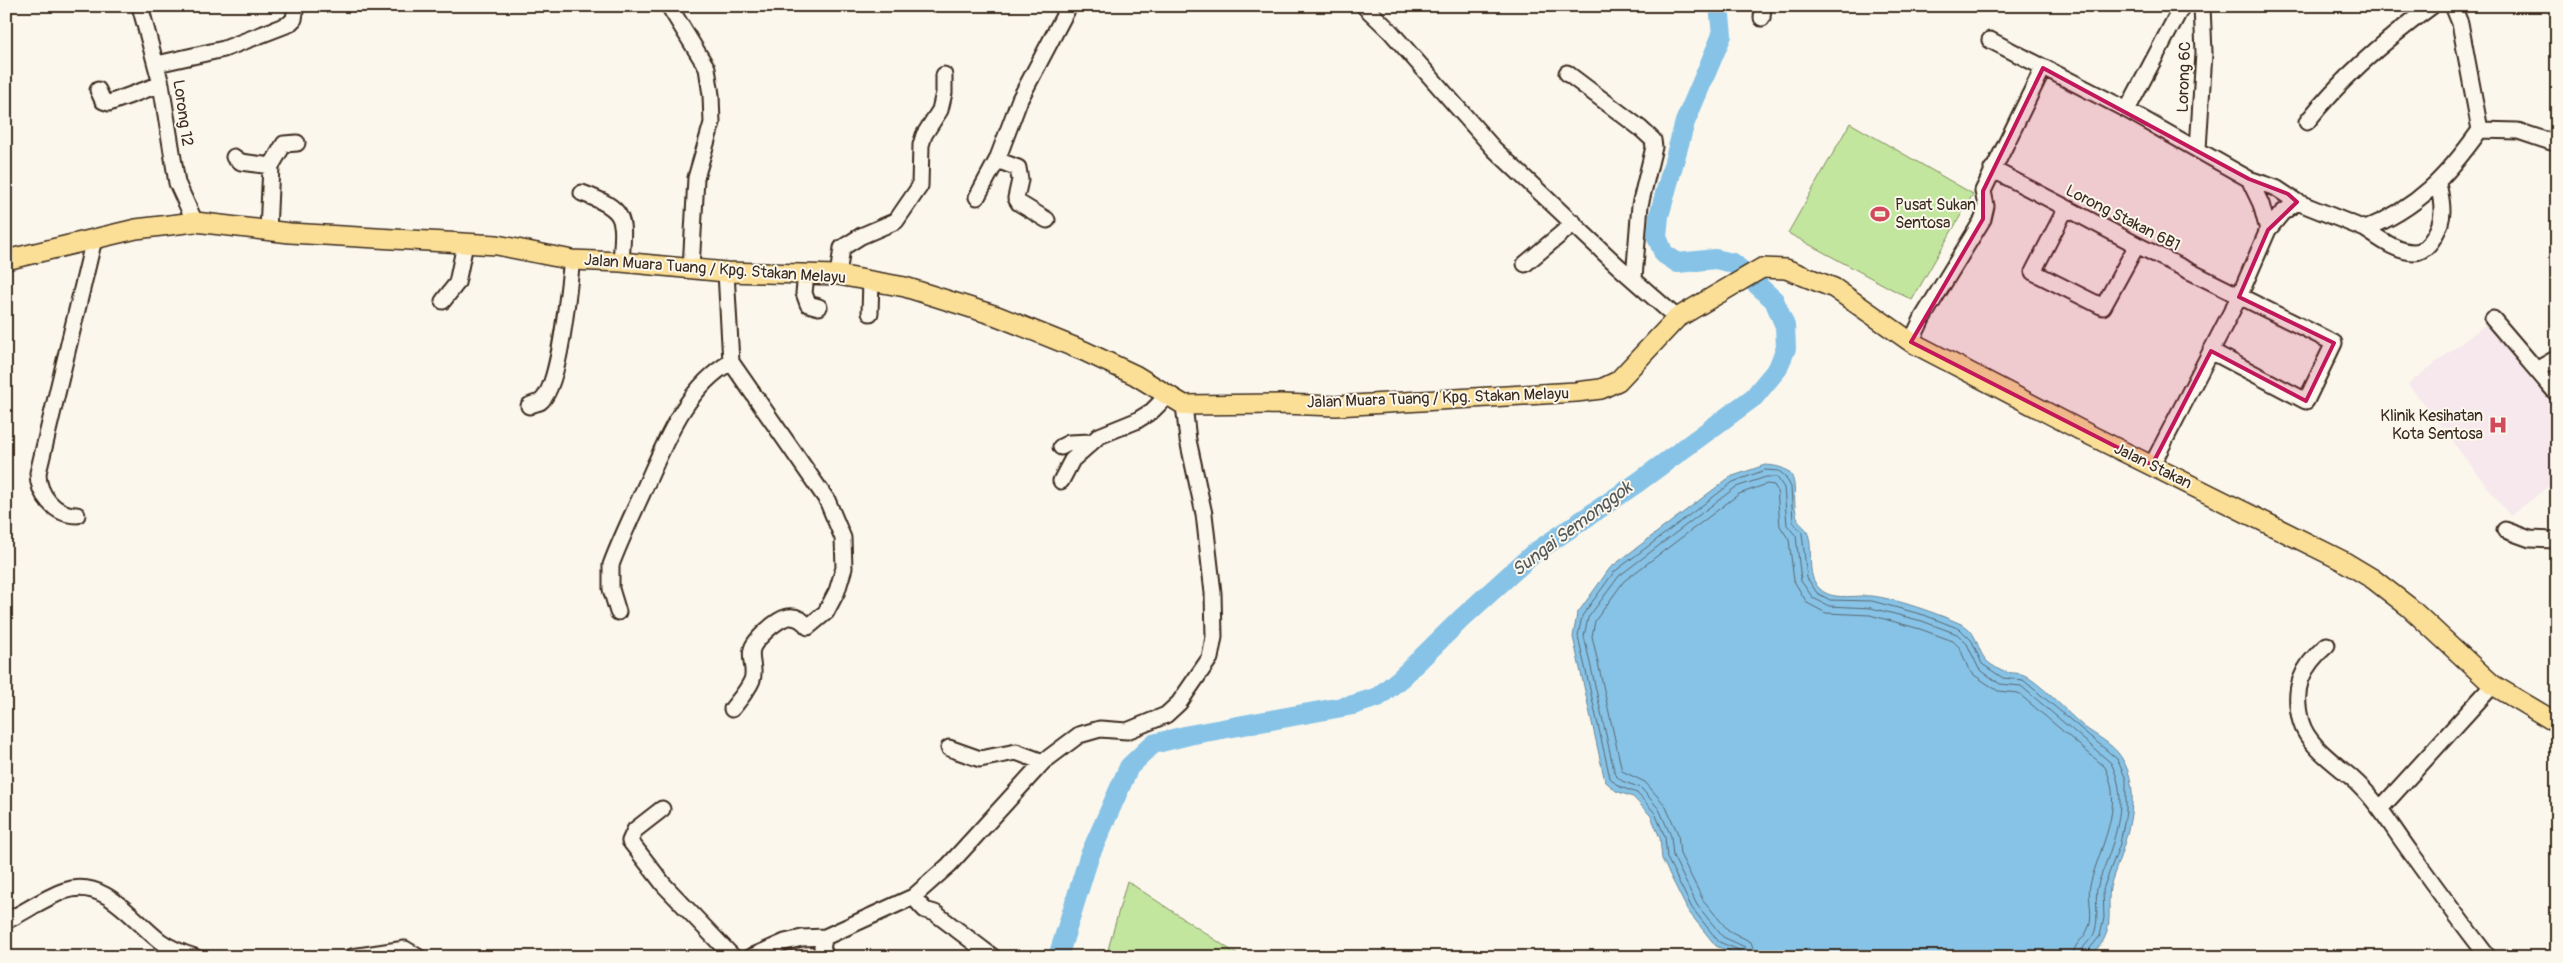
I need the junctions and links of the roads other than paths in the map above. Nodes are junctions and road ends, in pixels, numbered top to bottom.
1 (140, 6) edge
2 (296, 6) edge
3 (669, 6) edge
4 (1069, 6) edge
5 (1364, 6) edge
6 (2182, 6) edge
7 (2202, 6) edge
8 (2432, 6) edge
9 (2453, 6) edge
10 (1990, 40) dead end
11 (157, 64) junction
12 (2043, 68) junction
13 (1567, 73) dead end
14 (944, 75) dead end
15 (161, 84) junction
16 (98, 90) dead end
17 (2127, 110) junction
18 (2307, 122) dead end
19 (2480, 130) junction
20 (297, 142) dead end
21 (2557, 144) edge
22 (2198, 149) junction
23 (234, 157) dead end
24 (997, 160) junction
25 (271, 166) junction
26 (1992, 169) junction
27 (2249, 179) junction
28 (2438, 184) junction
29 (582, 193) dead end
30 (977, 197) dead end
31 (2297, 202) junction
32 (2066, 208) junction
33 (1047, 220) dead end
34 (194, 222) junction
35 (1574, 223) junction
36 (2365, 229) junction
37 (2268, 230) junction
38 (268, 231) junction
39 (94, 239) junction
40 (465, 244) junction
41 (2136, 245) junction
42 (6, 260) edge
43 (572, 260) junction
44 (621, 262) junction
45 (1524, 264) dead end
46 (691, 269) junction
47 (726, 272) junction
48 (806, 275) junction
49 (838, 275) junction
50 (1634, 278) junction
51 (870, 281) junction
52 (1727, 290) joint
53 (2240, 297) junction
54 (443, 301) dead end
55 (818, 307) dead end
56 (870, 313) dead end
57 (1677, 318) junction
58 (2493, 319) dead end
59 (1911, 342) junction
60 (2211, 352) junction
61 (2557, 358) edge
62 (731, 362) junction
63 (2538, 369) junction
64 (2557, 394) edge
65 (1168, 395) junction
66 (1184, 405) junction
67 (529, 406) dead end
68 (1091, 442) junction
69 (1062, 447) dead end
70 (2152, 465) junction
71 (1061, 481) dead end
72 (77, 515) dead end
73 (2505, 530) dead end
74 (2557, 540) edge
75 (618, 612) dead end
76 (2327, 645) dead end
77 (2493, 685) junction
78 (732, 708) dead end
79 (2557, 723) edge
80 (949, 748) dead end
81 (1043, 762) junction
82 (2380, 808) junction
83 (662, 809) dead end
84 (912, 897) junction
85 (6, 921) edge
86 (825, 937) junction
87 (195, 957) edge
88 (352, 957) edge
89 (418, 957) edge
90 (733, 957) edge
91 (751, 957) edge
92 (826, 957) edge
93 (994, 957) edge
94 (2488, 957) edge

1 - 11 street, Lorong 12
2 - 11 street
3 - 46 street
4 - 24 street
5 - 35 street
6 - 17 street
7 - 22 street, Lorong 6C
8 - 18 street
9 - 19 street
10 - 12 street
11 - 15 street, Lorong 12
12 - 17 street
12 - 26 street
13 - 50 street
14 - 49 street
15 - 16 street
15 - 34 street, Lorong 12
17 - 22 street
19 - 21 street
19 - 28 street
20 - 25 street
22 - 27 street
23 - 25 street
24 - 30 street
24 - 33 street
25 - 38 street
26 - 32 street, Lorong Stakan 6B1
26 - 59 street
27 - 31 street
27 - 37 street
28 - 36 street
28 - 36 street
29 - 44 street
31 - 36 street
31 - 37 street
32 - 41 street, Lorong Stakan 6B1
32 - 41 street
34 - 38 main road, Jalan Muara Tuang / Kpg. Stakan Melayu
34 - 39 main road, Jalan Muara Tuang / Kpg. Stakan Melayu
35 - 45 street
35 - 50 street
37 - 53 street
38 - 40 main road, Jalan Muara Tuang / Kpg. Stakan Melayu
39 - 42 main road, Jalan Muara Tuang / Kpg. Stakan Melayu
39 - 72 street
40 - 43 main road, Jalan Muara Tuang / Kpg. Stakan Melayu
40 - 54 street
41 - 53 street, Lorong Stakan 6B1
43 - 44 main road, Jalan Muara Tuang / Kpg. Stakan Melayu
43 - 67 street
44 - 46 main road, Jalan Muara Tuang / Kpg. Stakan Melayu
46 - 47 main road, Jalan Muara Tuang / Kpg. Stakan Melayu
47 - 48 main road, Jalan Muara Tuang / Kpg. Stakan Melayu
47 - 62 street
48 - 49 main road, Jalan Muara Tuang / Kpg. Stakan Melayu
48 - 55 street
49 - 51 main road, Jalan Muara Tuang / Kpg. Stakan Melayu
50 - 57 street
51 - 56 street
51 - 65 main road, Jalan Muara Tuang / Kpg. Stakan Melayu
52 - 57 main road, Jalan Muara Tuang / Kpg. Stakan Melayu
52 - 59 main road, Jalan Stakan
53 - 60 street
53 - 60 street, Lorong Stakan 6B1
57 - 66 main road, Jalan Muara Tuang / Kpg. Stakan Melayu
58 - 63 street
59 - 70 main road, Jalan Stakan
60 - 70 street
61 - 63 street
62 - 75 street
62 - 78 street
63 - 64 street
65 - 66 main road, Jalan Muara Tuang / Kpg. Stakan Melayu
65 - 68 street
66 - 81 street
68 - 69 street
68 - 71 street
70 - 77 main road, Jalan Stakan
73 - 74 street
76 - 82 street
77 - 79 main road, Jalan Stakan
77 - 82 street
80 - 81 street
81 - 84 street
82 - 94 street
83 - 90 street
84 - 86 street
84 - 93 street
85 - 87 street
86 - 91 street
86 - 92 street
88 - 89 street

